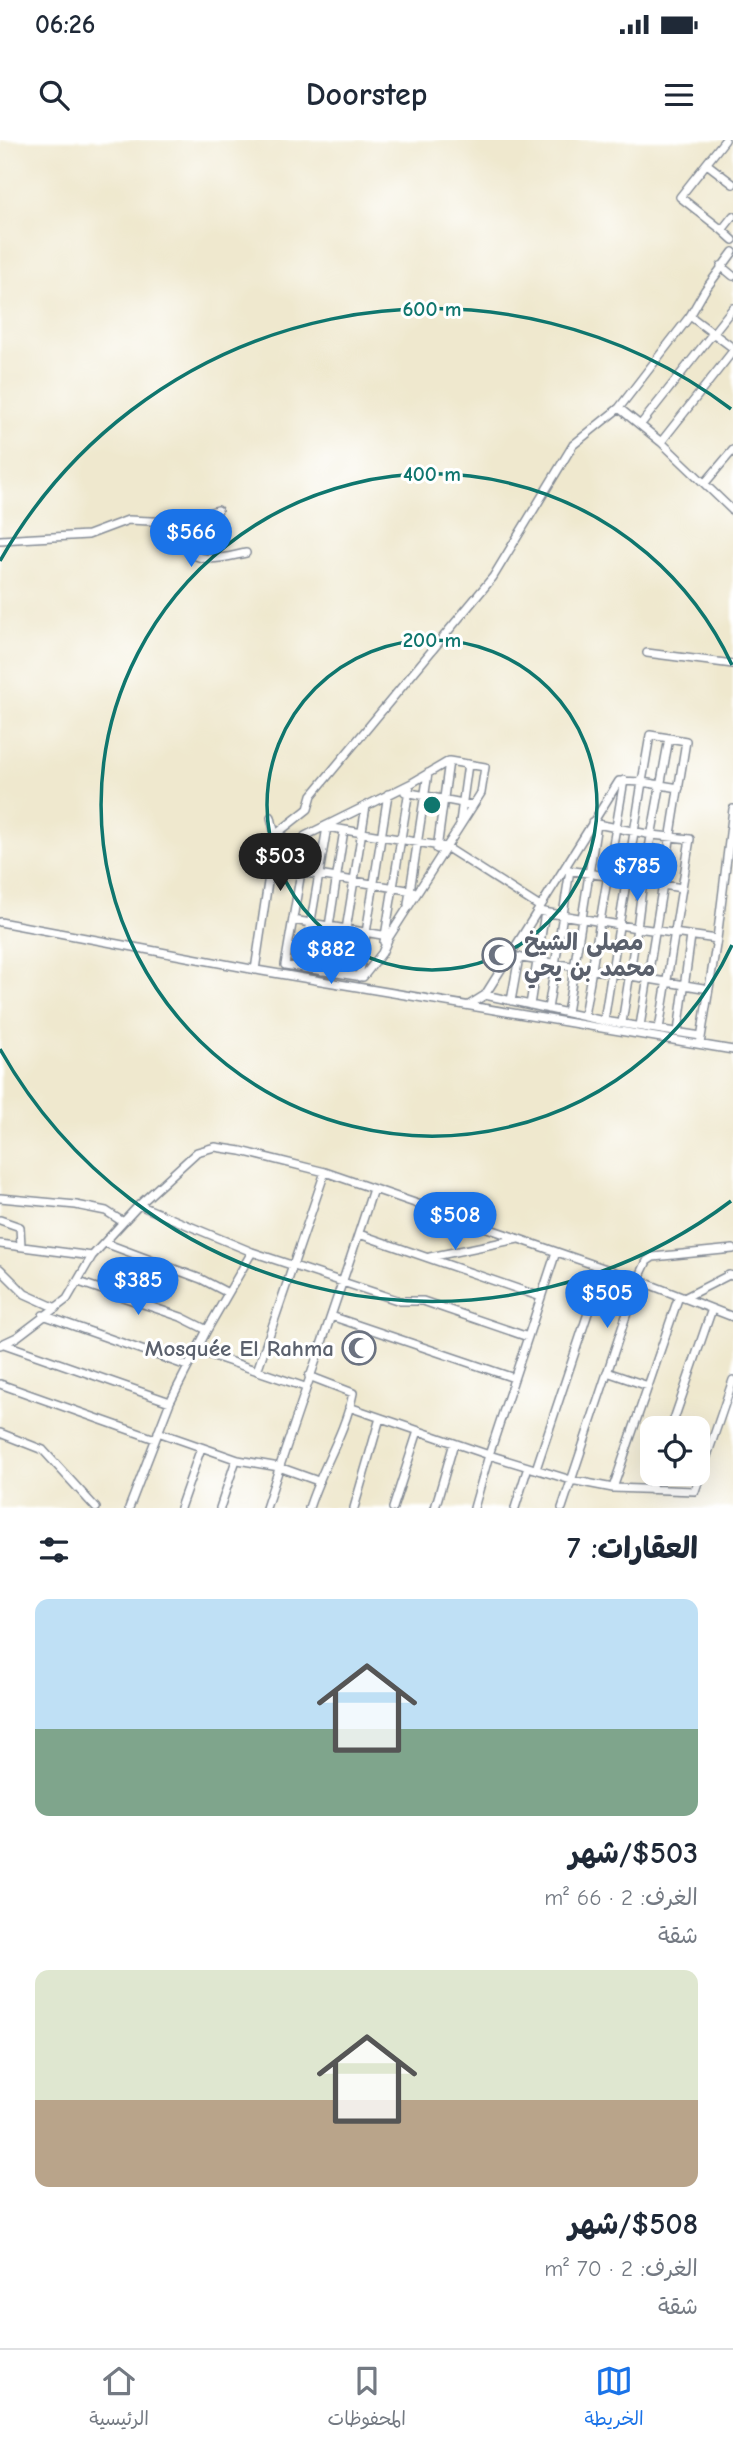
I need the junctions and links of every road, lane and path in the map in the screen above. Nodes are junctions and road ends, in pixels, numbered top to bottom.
1 (725, 140) edge
2 (707, 164) junction
3 (733, 184) edge
4 (733, 216) edge
5 (722, 230) junction
6 (733, 240) edge
7 (733, 252) edge
8 (721, 266) junction
9 (733, 276) edge
10 (733, 308) edge
11 (690, 317) junction
12 (714, 333) junction
13 (733, 349) edge
14 (619, 408) junction
15 (640, 424) junction
16 (661, 442) junction
17 (733, 450) edge
18 (705, 483) junction
19 (218, 510) dead end
20 (733, 511) edge
21 (183, 520) junction
22 (0, 540) edge
23 (246, 553) dead end
24 (647, 653) dead end
25 (733, 664) edge
26 (669, 738) junction
27 (449, 761) junction
28 (468, 764) junction
29 (428, 773) junction
30 (624, 779) junction
31 (642, 782) junction
32 (661, 786) junction
33 (679, 788) junction
34 (409, 789) junction
35 (388, 794) junction
36 (424, 796) junction
37 (444, 800) junction
38 (462, 803) junction
39 (473, 805) junction
40 (366, 806) junction
41 (733, 809) edge
42 (271, 817) dead end
43 (595, 824) junction
44 (459, 826) junction
45 (327, 827) junction
46 (616, 827) junction
47 (344, 830) junction
48 (635, 831) junction
49 (363, 833) junction
50 (275, 835) junction
51 (652, 835) junction
52 (381, 836) junction
53 (670, 836) junction
54 (401, 840) junction
55 (417, 842) junction
56 (442, 847) junction
57 (567, 869) junction
58 (301, 872) junction
59 (590, 873) junction
60 (319, 875) junction
61 (608, 876) junction
62 (336, 878) junction
63 (627, 878) junction
64 (354, 881) junction
65 (643, 881) junction
66 (373, 884) junction
67 (662, 884) junction
68 (393, 888) junction
69 (682, 888) junction
70 (414, 891) junction
71 (541, 910) junction
72 (563, 915) junction
73 (582, 919) junction
74 (293, 920) junction
75 (0, 922) edge
76 (600, 922) junction
77 (311, 923) junction
78 (619, 925) junction
79 (329, 926) junction
80 (637, 928) junction
81 (346, 929) junction
82 (655, 931) junction
83 (366, 932) junction
84 (673, 933) junction
85 (387, 936) junction
86 (691, 936) junction
87 (717, 939) junction
88 (510, 956) junction
89 (519, 957) junction
90 (537, 960) junction
91 (555, 963) junction
92 (575, 966) junction
93 (303, 968) junction
94 (592, 969) junction
95 (255, 970) junction
96 (322, 971) junction
97 (612, 972) junction
98 (339, 973) junction
99 (629, 974) junction
100 (359, 977) junction
101 (649, 978) junction
102 (666, 981) junction
103 (684, 984) junction
104 (709, 989) junction
105 (485, 995) junction
106 (511, 1001) junction
107 (530, 1005) junction
108 (468, 1006) junction
109 (548, 1009) junction
110 (567, 1013) junction
111 (584, 1016) junction
112 (604, 1021) junction
113 (622, 1023) junction
114 (640, 1026) junction
115 (659, 1029) junction
116 (677, 1032) junction
117 (701, 1040) junction
118 (733, 1050) edge
119 (325, 1172) junction
120 (373, 1189) junction
121 (0, 1199) edge
122 (139, 1205) junction
123 (0, 1220) edge
124 (123, 1222) junction
125 (359, 1234) junction
126 (519, 1239) junction
127 (105, 1242) junction
128 (0, 1244) edge
129 (21, 1246) junction
130 (733, 1249) edge
131 (252, 1252) junction
132 (556, 1252) junction
133 (92, 1256) junction
134 (428, 1258) junction
135 (293, 1265) junction
136 (603, 1268) junction
137 (0, 1269) edge
138 (733, 1276) edge
139 (638, 1280) junction
140 (79, 1282) junction
141 (344, 1282) junction
142 (229, 1293) junction
143 (541, 1297) junction
144 (682, 1297) junction
145 (56, 1307) junction
146 (712, 1309) junction
147 (43, 1315) junction
148 (331, 1316) junction
149 (733, 1317) edge
150 (207, 1330) junction
151 (0, 1335) edge
152 (528, 1337) junction
153 (5, 1342) edge
154 (197, 1350) junction
155 (187, 1366) junction
156 (257, 1371) junction
157 (607, 1372) junction
158 (309, 1376) junction
159 (514, 1378) junction
160 (733, 1380) edge
161 (0, 1384) edge
162 (648, 1386) junction
163 (305, 1387) junction
164 (170, 1402) junction
165 (349, 1407) junction
166 (675, 1416) edge
167 (380, 1418) junction
168 (418, 1431) junction
169 (0, 1433) edge
170 (156, 1436) junction
171 (454, 1443) junction
172 (201, 1448) junction
173 (489, 1455) junction
174 (236, 1460) junction
175 (279, 1467) junction
176 (532, 1468) junction
177 (571, 1479) junction
178 (318, 1481) junction
179 (652, 1486) edge
180 (613, 1488) junction
181 (650, 1490) junction
182 (96, 1508) edge
183 (129, 1508) edge
184 (180, 1508) edge
185 (220, 1508) edge
186 (265, 1508) edge
187 (309, 1508) edge
188 (354, 1508) edge
189 (393, 1508) edge
190 (435, 1508) edge
191 (474, 1508) edge
192 (515, 1508) edge
193 (562, 1508) edge

1 - 2 street
2 - 3 street
2 - 5 street
4 - 5 street
5 - 6 street
7 - 8 street
8 - 9 street
8 - 11 street
10 - 12 street
11 - 12 street
11 - 14 street
12 - 13 street
12 - 15 street
13 - 16 street
14 - 15 street
14 - 50 street
15 - 16 street
16 - 18 street
17 - 18 street
18 - 20 street
19 - 21 street
21 - 22 street
21 - 23 street
24 - 25 street
26 - 31 street
26 - 32 street
26 - 33 street
27 - 28 street
27 - 29 street
27 - 37 street
28 - 38 street
28 - 39 street
29 - 34 street
29 - 36 street
30 - 31 street
30 - 43 street
30 - 46 street
31 - 32 street
31 - 48 street
32 - 33 street
32 - 51 street
33 - 53 street
34 - 35 street
34 - 36 street
34 - 54 street
35 - 40 street
35 - 52 street
36 - 37 street
36 - 55 street
37 - 38 street
37 - 56 street
38 - 39 street
38 - 44 street
39 - 44 street
40 - 45 street
40 - 49 street
41 - 87 street
42 - 50 street
43 - 46 street
43 - 57 street
43 - 59 street
44 - 56 street
45 - 47 street
45 - 58 street
45 - 60 street
46 - 48 street
46 - 61 street
47 - 49 street
47 - 62 street
48 - 51 street
48 - 63 street
49 - 52 street
49 - 64 street
50 - 95 street
51 - 53 street
51 - 65 street
52 - 54 street
52 - 66 street
53 - 67 street
53 - 69 street
54 - 55 street
54 - 68 street
55 - 56 street
55 - 70 street
56 - 70 street
56 - 71 street
57 - 59 street
57 - 71 street
57 - 72 street
58 - 60 street
58 - 74 street
59 - 61 street
59 - 73 street
60 - 62 street
60 - 77 street
61 - 63 street
61 - 76 street
62 - 64 street
62 - 79 street
63 - 65 street
63 - 78 street
64 - 66 street
64 - 81 street
65 - 67 street
65 - 80 street
66 - 68 street
66 - 83 street
67 - 69 street
67 - 82 street
68 - 70 street
68 - 85 street
69 - 84 street
70 - 85 street
71 - 72 street
71 - 88 street
71 - 90 street
72 - 73 street
72 - 91 street
73 - 76 street
73 - 92 street
74 - 77 street
74 - 93 street
75 - 95 street
76 - 78 street
76 - 94 street
77 - 79 street
77 - 93 street
78 - 80 street
78 - 97 street
79 - 81 street
79 - 96 street
80 - 82 street
80 - 99 street
81 - 83 street
81 - 98 street
82 - 84 street
82 - 101 street
83 - 85 street
83 - 100 street
84 - 86 street
84 - 102 street
85 - 100 street
86 - 87 street
86 - 103 street
87 - 104 street
88 - 89 street
88 - 105 street
89 - 90 street
89 - 106 street
90 - 91 street
90 - 107 street
91 - 92 street
91 - 109 street
92 - 94 street
92 - 110 street
93 - 96 street
94 - 97 street
94 - 111 street
95 - 108 street
96 - 98 street
97 - 99 street
97 - 112 street
98 - 100 street
99 - 101 street
99 - 113 street
101 - 102 street
101 - 114 street
102 - 103 street
102 - 115 street
103 - 104 street
103 - 116 street
104 - 117 street
105 - 106 street
105 - 108 street
106 - 107 street
107 - 109 street
108 - 117 street
109 - 110 street
110 - 111 street
111 - 112 street
112 - 113 street
113 - 114 street
114 - 115 street
115 - 116 street
116 - 117 street
117 - 118 street
119 - 120 street
119 - 122 street
119 - 135 street
120 - 125 street
120 - 126 street
121 - 124 street
122 - 124 street
122 - 131 street
123 - 129 street
124 - 127 street
125 - 134 street
125 - 141 street
126 - 132 street
126 - 134 street
127 - 133 street
127 - 142 street
128 - 129 street
129 - 133 street
130 - 139 street
131 - 135 street
131 - 142 street
132 - 136 street
132 - 143 street
133 - 140 street
134 - 143 street
135 - 141 street
135 - 156 street
136 - 139 street
136 - 176 street
137 - 145 street
138 - 144 street
139 - 144 street
139 - 157 street
140 - 145 street
140 - 150 street
141 - 148 street
141 - 152 street
142 - 150 street
143 - 152 street
144 - 146 street
144 - 162 street
145 - 147 street
146 - 149 street
146 - 166 street
147 - 153 street
147 - 155 street
148 - 158 street
148 - 159 street
150 - 154 street
151 - 153 street
152 - 159 street
153 - 164 street
154 - 155 street
154 - 156 street
155 - 164 street
156 - 163 street
157 - 162 street
157 - 177 street
158 - 163 street
158 - 165 street
159 - 173 street
160 - 181 street
161 - 170 street
162 - 180 street
163 - 175 street
164 - 170 street
165 - 167 street
165 - 178 street
167 - 168 street
167 - 188 street
168 - 171 street
168 - 189 street
169 - 182 street
170 - 172 street
170 - 183 street
171 - 173 street
171 - 190 street
172 - 174 street
172 - 184 street
173 - 176 street
173 - 191 street
174 - 175 street
174 - 185 street
175 - 178 street
175 - 186 street
176 - 177 street
176 - 192 street
177 - 180 street
177 - 193 street
178 - 187 street
179 - 181 street
180 - 181 street

